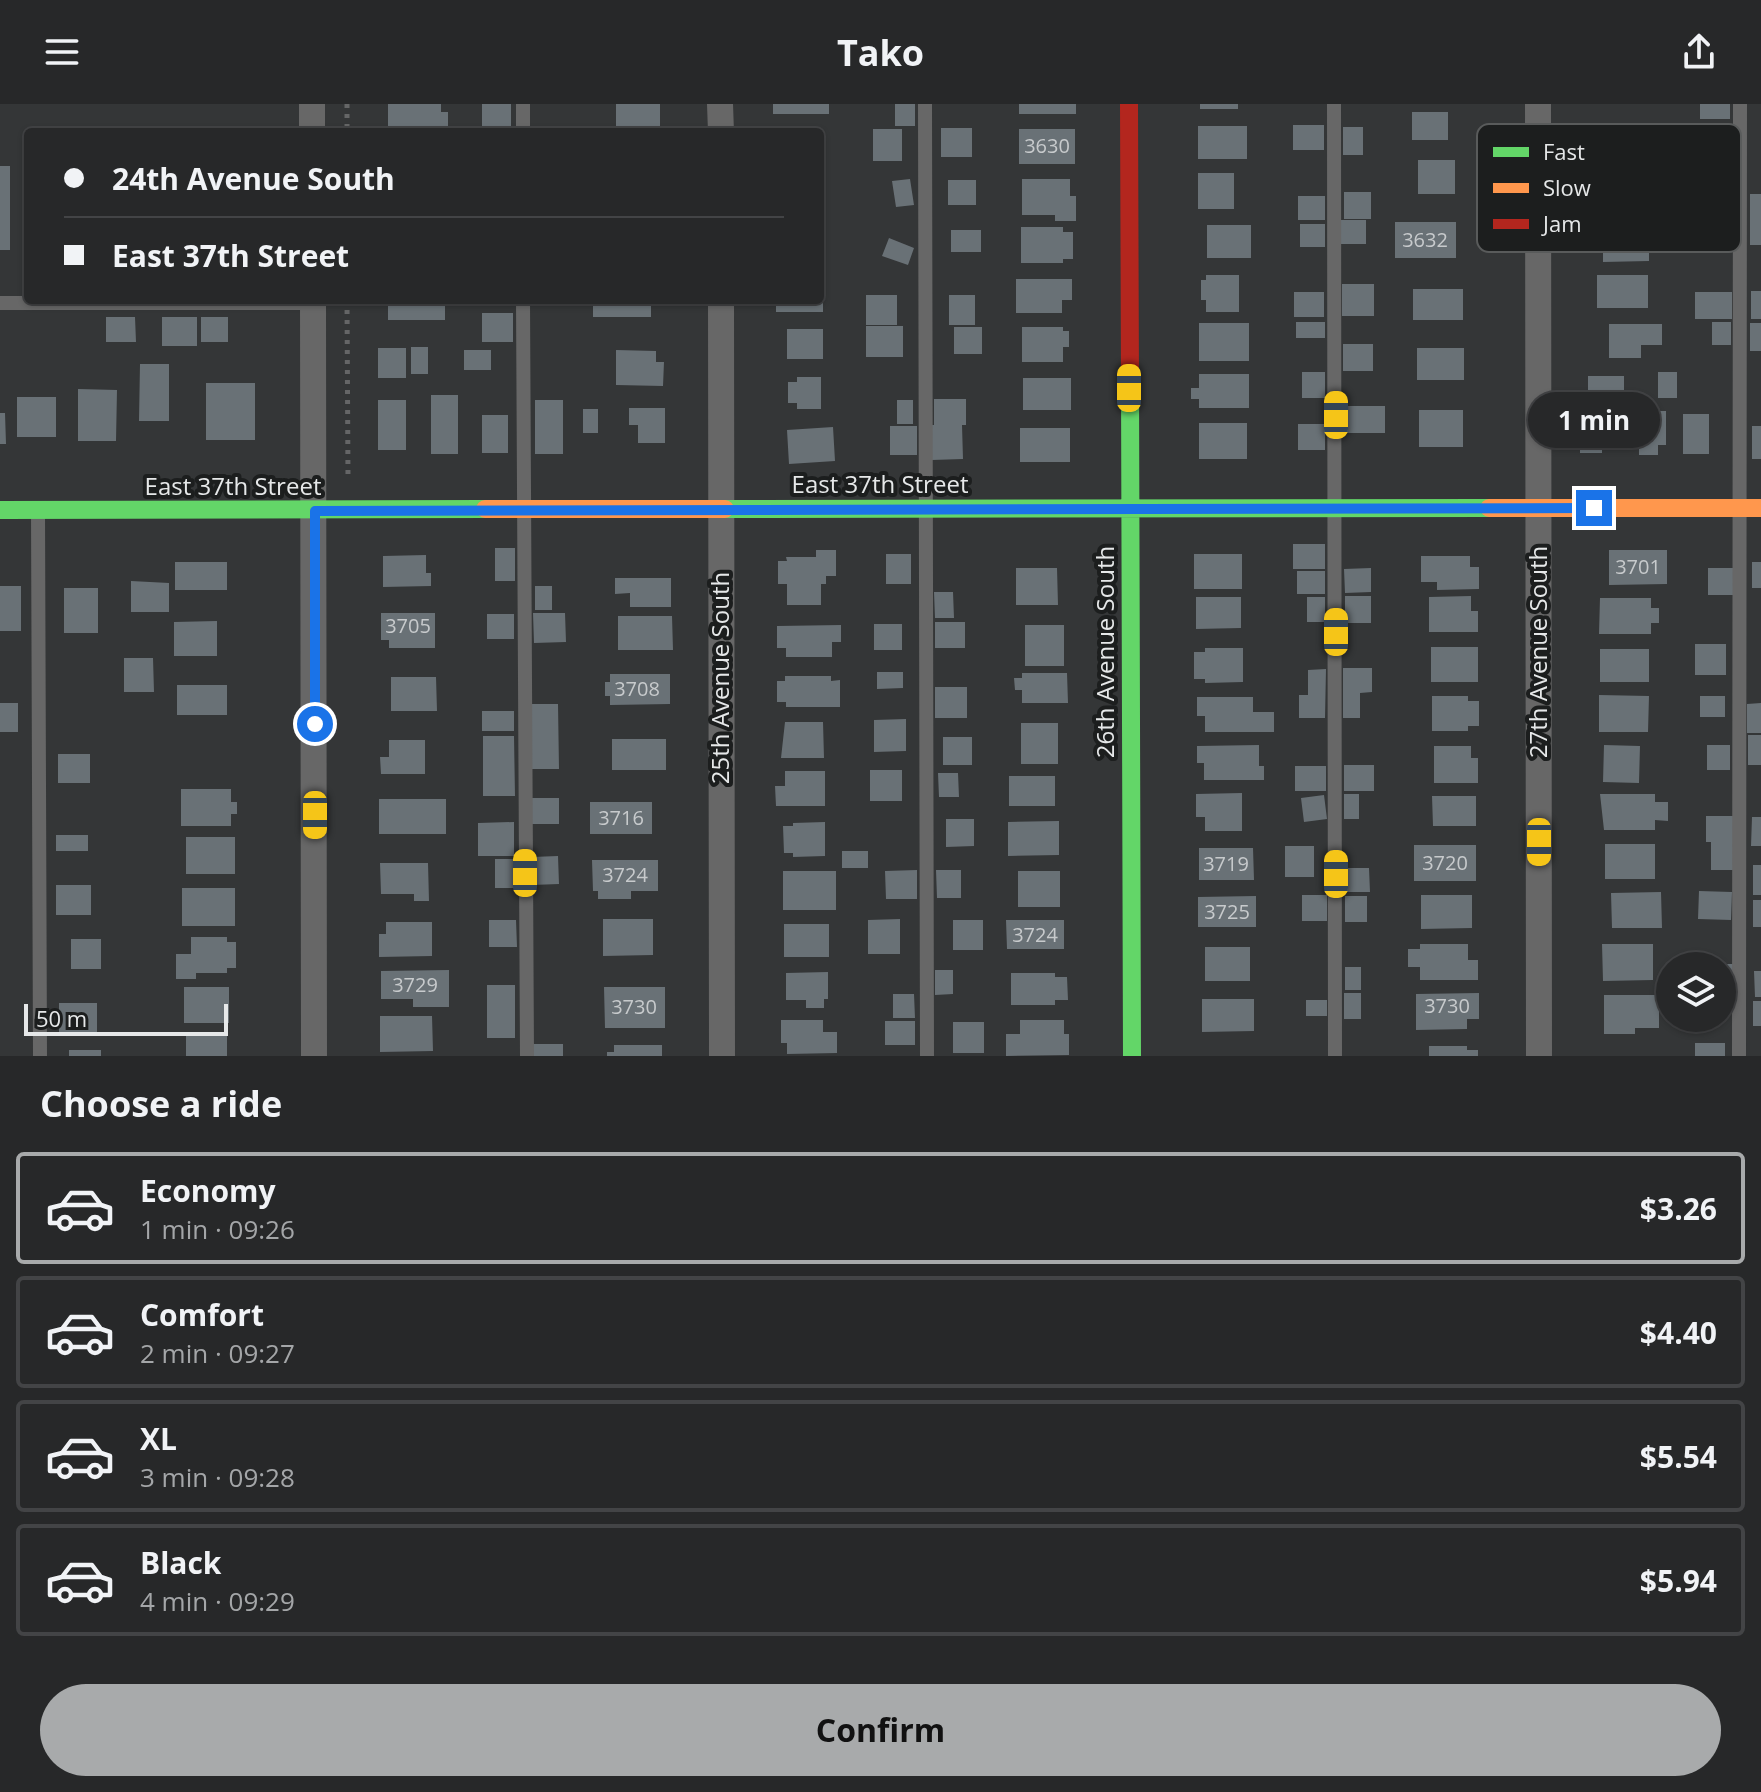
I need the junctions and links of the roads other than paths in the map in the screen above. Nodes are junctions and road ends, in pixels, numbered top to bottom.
1 (312, 104) edge
2 (523, 104) edge
3 (720, 104) edge
4 (925, 104) edge
5 (1129, 104) edge
6 (1334, 104) edge
7 (1538, 104) edge
8 (1740, 104) edge
9 (1538, 124) edge
10 (1740, 124) edge
11 (312, 128) edge
12 (523, 128) edge
13 (721, 128) edge
14 (1538, 252) edge
15 (1740, 252) edge
16 (0, 303) edge
17 (24, 303) edge
18 (313, 304) edge
19 (523, 304) edge
20 (721, 304) edge
21 (1129, 507) junction
22 (926, 508) junction
23 (1539, 508) junction
24 (1761, 508) edge
25 (1337, 509) junction
26 (1741, 509) junction
27 (0, 510) edge
28 (38, 510) junction
29 (523, 510) junction
30 (721, 510) junction
31 (315, 511) junction
32 (40, 1056) edge
33 (314, 1056) edge
34 (527, 1056) edge
35 (722, 1056) edge
36 (927, 1056) edge
37 (1132, 1056) edge
38 (1335, 1056) edge
39 (1539, 1056) edge
40 (1739, 1056) edge

1 - 11 street
2 - 12 lane
3 - 13 street
4 - 22 lane
5 - 21 street, 26th Avenue South
6 - 25 lane
7 - 9 street, 27th Avenue South
8 - 10 lane
14 - 23 street, 27th Avenue South
15 - 26 lane
16 - 17 lane
18 - 31 street
19 - 29 lane
20 - 30 street, 25th Avenue South
21 - 22 street, East 37th Street
21 - 25 street, East 37th Street
21 - 37 street, 26th Avenue South
22 - 30 street, East 37th Street
22 - 36 lane
23 - 25 street, East 37th Street
23 - 26 street, East 37th Street
23 - 39 street, 27th Avenue South
24 - 26 street, East 37th Street
25 - 38 lane
26 - 40 lane
27 - 28 street, East 37th Street
28 - 31 street, East 37th Street
28 - 32 lane
29 - 30 street, East 37th Street
29 - 31 street, East 37th Street
29 - 34 lane
30 - 35 street, 25th Avenue South
31 - 33 street

